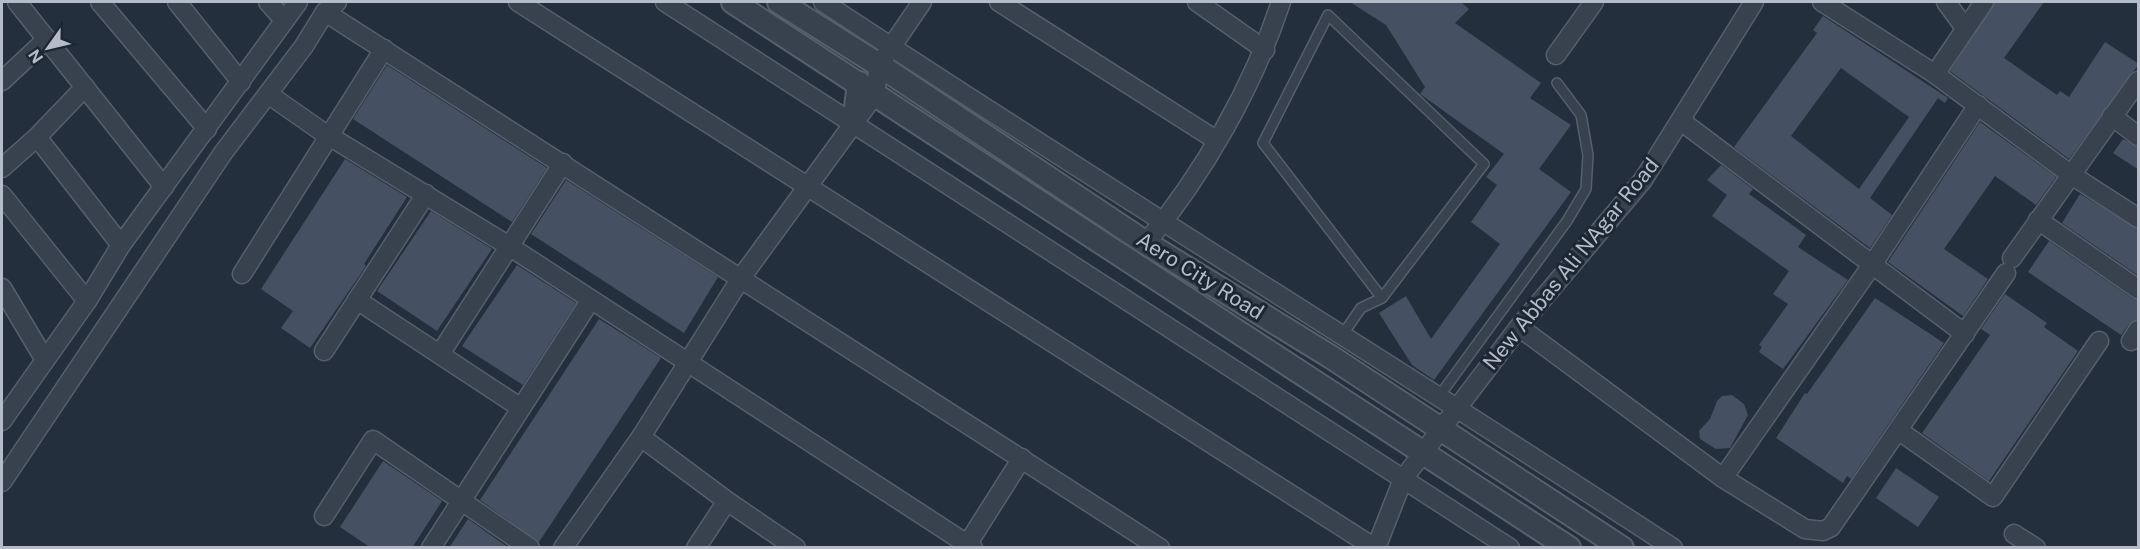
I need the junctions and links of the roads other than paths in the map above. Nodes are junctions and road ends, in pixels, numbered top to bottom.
1 (8, 2) edge
2 (17, 2) edge
3 (100, 2) edge
4 (177, 2) edge
5 (268, 2) edge
6 (298, 2) edge
7 (518, 2) edge
8 (665, 2) edge
9 (733, 2) edge
10 (779, 2) edge
11 (823, 2) edge
12 (922, 2) edge
13 (999, 2) edge
14 (1201, 2) edge
15 (1281, 2) edge
16 (1594, 2) edge
17 (1754, 2) edge
18 (1822, 2) edge
19 (1946, 2) edge
20 (1984, 2) edge
21 (2, 7) edge
22 (331, 7) edge
23 (284, 21) junction
24 (1965, 28) junction
25 (47, 39) junction
26 (384, 49) junction
27 (1265, 50) junction
28 (1556, 55) dead end
29 (885, 56) junction
30 (1935, 74) junction
31 (2, 81) edge
32 (2139, 81) edge
33 (241, 82) junction
34 (1557, 82) dead end
35 (85, 87) junction
36 (867, 88) junction
37 (268, 94) junction
38 (1978, 105) junction
39 (2112, 116) junction
40 (1681, 121) junction
41 (854, 124) junction
42 (207, 129) junction
43 (330, 136) junction
44 (2139, 136) edge
45 (37, 137) junction
46 (1216, 140) junction
47 (563, 163) junction
48 (2, 168) edge
49 (2070, 174) junction
50 (810, 186) junction
51 (164, 187) junction
52 (426, 194) junction
53 (2, 195) edge
54 (2139, 218) edge
55 (2038, 220) junction
56 (1163, 223) junction
57 (1146, 243) junction
58 (121, 245) junction
59 (509, 246) junction
60 (1872, 265) junction
61 (242, 274) dead end
62 (741, 278) junction
63 (2, 288) edge
64 (2139, 289) edge
65 (1383, 298) junction
66 (357, 300) junction
67 (87, 301) junction
68 (590, 301) junction
69 (1519, 327) junction
70 (1343, 334) junction
71 (1965, 334) junction
72 (2099, 341) dead end
73 (324, 351) dead end
74 (440, 354) junction
75 (45, 360) junction
76 (687, 364) junction
77 (1440, 395) junction
78 (1458, 406) junction
79 (521, 408) junction
80 (3, 415) edge
81 (1898, 430) junction
82 (1440, 431) junction
83 (640, 437) junction
84 (1422, 454) junction
85 (1022, 458) junction
86 (1403, 478) junction
87 (1723, 478) junction
88 (2, 482) edge
89 (727, 501) junction
90 (460, 502) junction
91 (324, 516) dead end
92 (2014, 534) dead end
93 (968, 546) edge
94 (431, 548) edge
95 (530, 548) edge
96 (563, 548) edge
97 (696, 548) edge
98 (796, 548) edge
99 (1161, 548) edge
100 (1375, 548) edge
101 (1510, 548) edge
102 (1569, 548) edge
103 (1622, 548) edge
104 (1673, 548) edge
105 (2036, 548) edge

1 - 21 street
2 - 25 street
3 - 42 street
4 - 33 street
5 - 23 street
6 - 23 street
7 - 50 street
8 - 41 street
9 - 36 street, Aero City Road
10 - 29 street, Aero City Road
11 - 29 street
12 - 29 street
13 - 46 street
14 - 27 street
15 - 27 street
16 - 28 street
17 - 40 street, New Abbas Ali NAgar Road
18 - 30 street
19 - 24 street
20 - 24 street
22 - 26 street
22 - 37 street
23 - 33 street
24 - 30 street
25 - 31 street
25 - 35 street
26 - 43 street
26 - 47 street
27 - 46 street
29 - 36 street
29 - 56 street
29 - 57 street, Aero City Road
30 - 38 street
32 - 39 street
33 - 42 street
34 - 77 lane
35 - 45 street
35 - 51 street
36 - 41 street
36 - 84 street, Aero City Road
37 - 43 street
37 - 88 street
38 - 49 street
38 - 60 street
39 - 44 street
39 - 49 street
40 - 60 street
40 - 69 street, New Abbas Ali NAgar Road
41 - 50 street
41 - 86 street
42 - 51 street
43 - 52 street
43 - 61 street
45 - 48 street
45 - 58 street
46 - 56 street
47 - 59 street
47 - 62 street
49 - 54 street
49 - 55 street
50 - 62 street
50 - 100 street
51 - 58 street
52 - 59 street
52 - 66 street
53 - 67 street
55 - 64 street
55 - 71 street
56 - 57 street
56 - 70 street
57 - 82 street, Aero City Road
58 - 67 street
59 - 68 street
59 - 74 street
60 - 71 street
60 - 87 street
62 - 76 street
62 - 85 street
63 - 75 street
65 - 65 lane
65 - 70 lane
66 - 73 street
66 - 74 street
67 - 75 street
68 - 76 street
68 - 79 street
69 - 78 street, New Abbas Ali NAgar Road
69 - 87 street
70 - 77 street
71 - 81 street
72 - 81 street
74 - 79 street
75 - 80 street
76 - 83 street
76 - 93 street
77 - 78 street
78 - 82 street, New Abbas Ali NAgar Road
78 - 104 street
79 - 90 street
81 - 87 street
82 - 84 street, New Abbas Ali NAgar Road
82 - 103 street, Aero City Road
83 - 89 street
83 - 96 street
84 - 86 street
84 - 102 street, Aero City Road
85 - 93 street
85 - 99 street
86 - 100 street
86 - 101 street
89 - 97 street
89 - 98 street
90 - 91 street
90 - 94 street
90 - 95 street
92 - 105 street

